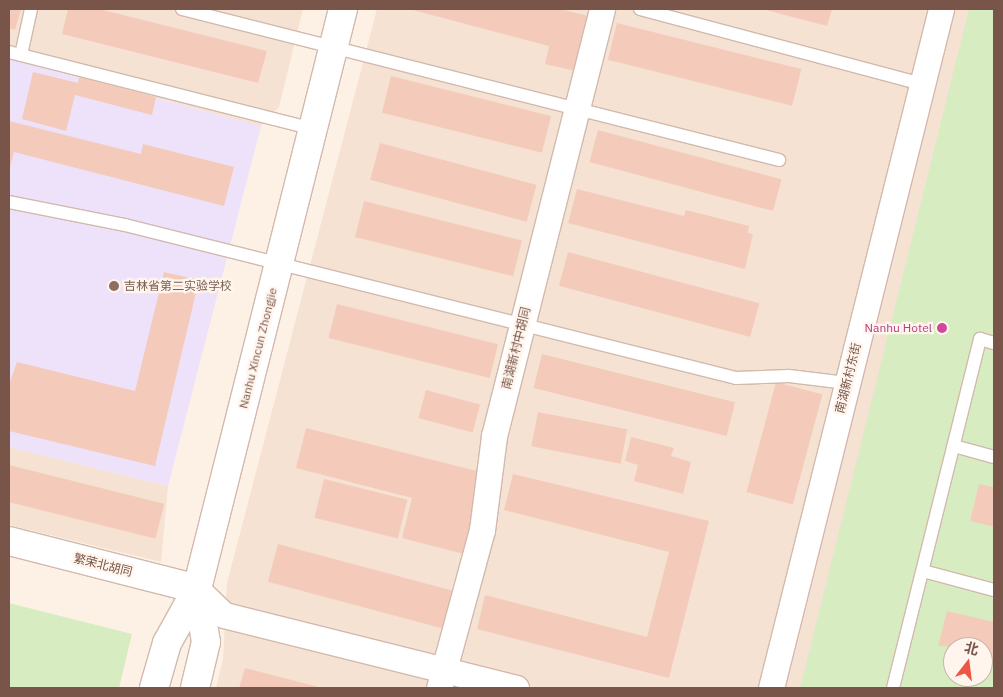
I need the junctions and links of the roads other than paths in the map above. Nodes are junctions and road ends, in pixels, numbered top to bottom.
1 (31, 9) edge
2 (182, 9) edge
3 (343, 9) edge
4 (602, 9) edge
5 (640, 9) edge
6 (941, 9) edge
7 (333, 48) junction
8 (15, 54) edge
9 (922, 84) junction
10 (576, 109) junction
11 (314, 129) junction
12 (779, 160) dead end
13 (9, 202) edge
14 (279, 265) junction
15 (522, 324) junction
16 (994, 333) edge
17 (980, 339) junction
18 (994, 343) edge
19 (847, 382) junction
20 (954, 446) junction
21 (994, 456) edge
22 (9, 541) edge
23 (922, 571) junction
24 (197, 589) junction
25 (994, 590) edge
26 (441, 679) edge
27 (154, 688) edge
28 (194, 688) edge
29 (516, 688) edge
30 (771, 688) edge
31 (893, 688) edge

1 - 8 lane
2 - 7 lane
3 - 7 street, Nanhu Xincun Zhongjie
4 - 10 street, 南湖新村中胡同
5 - 9 lane
6 - 9 street, 南湖新村东街
7 - 10 lane
7 - 11 street, Nanhu Xincun Zhongjie
8 - 11 lane
9 - 19 street, 南湖新村东街
10 - 12 lane
10 - 15 street, 南湖新村中胡同
11 - 14 street, Nanhu Xincun Zhongjie
13 - 14 lane
14 - 15 lane
14 - 24 street, Nanhu Xincun Zhongjie
15 - 19 lane
15 - 26 street, 南湖新村中胡同
16 - 17 lane
17 - 18 lane
17 - 20 lane
19 - 30 street, 南湖新村东街
20 - 21 lane
20 - 23 lane
22 - 24 street, 繁荣北胡同
23 - 25 lane
23 - 31 lane
24 - 26 street
24 - 27 street
24 - 28 street, Nanhu Xincun Zhongjie
26 - 29 street

